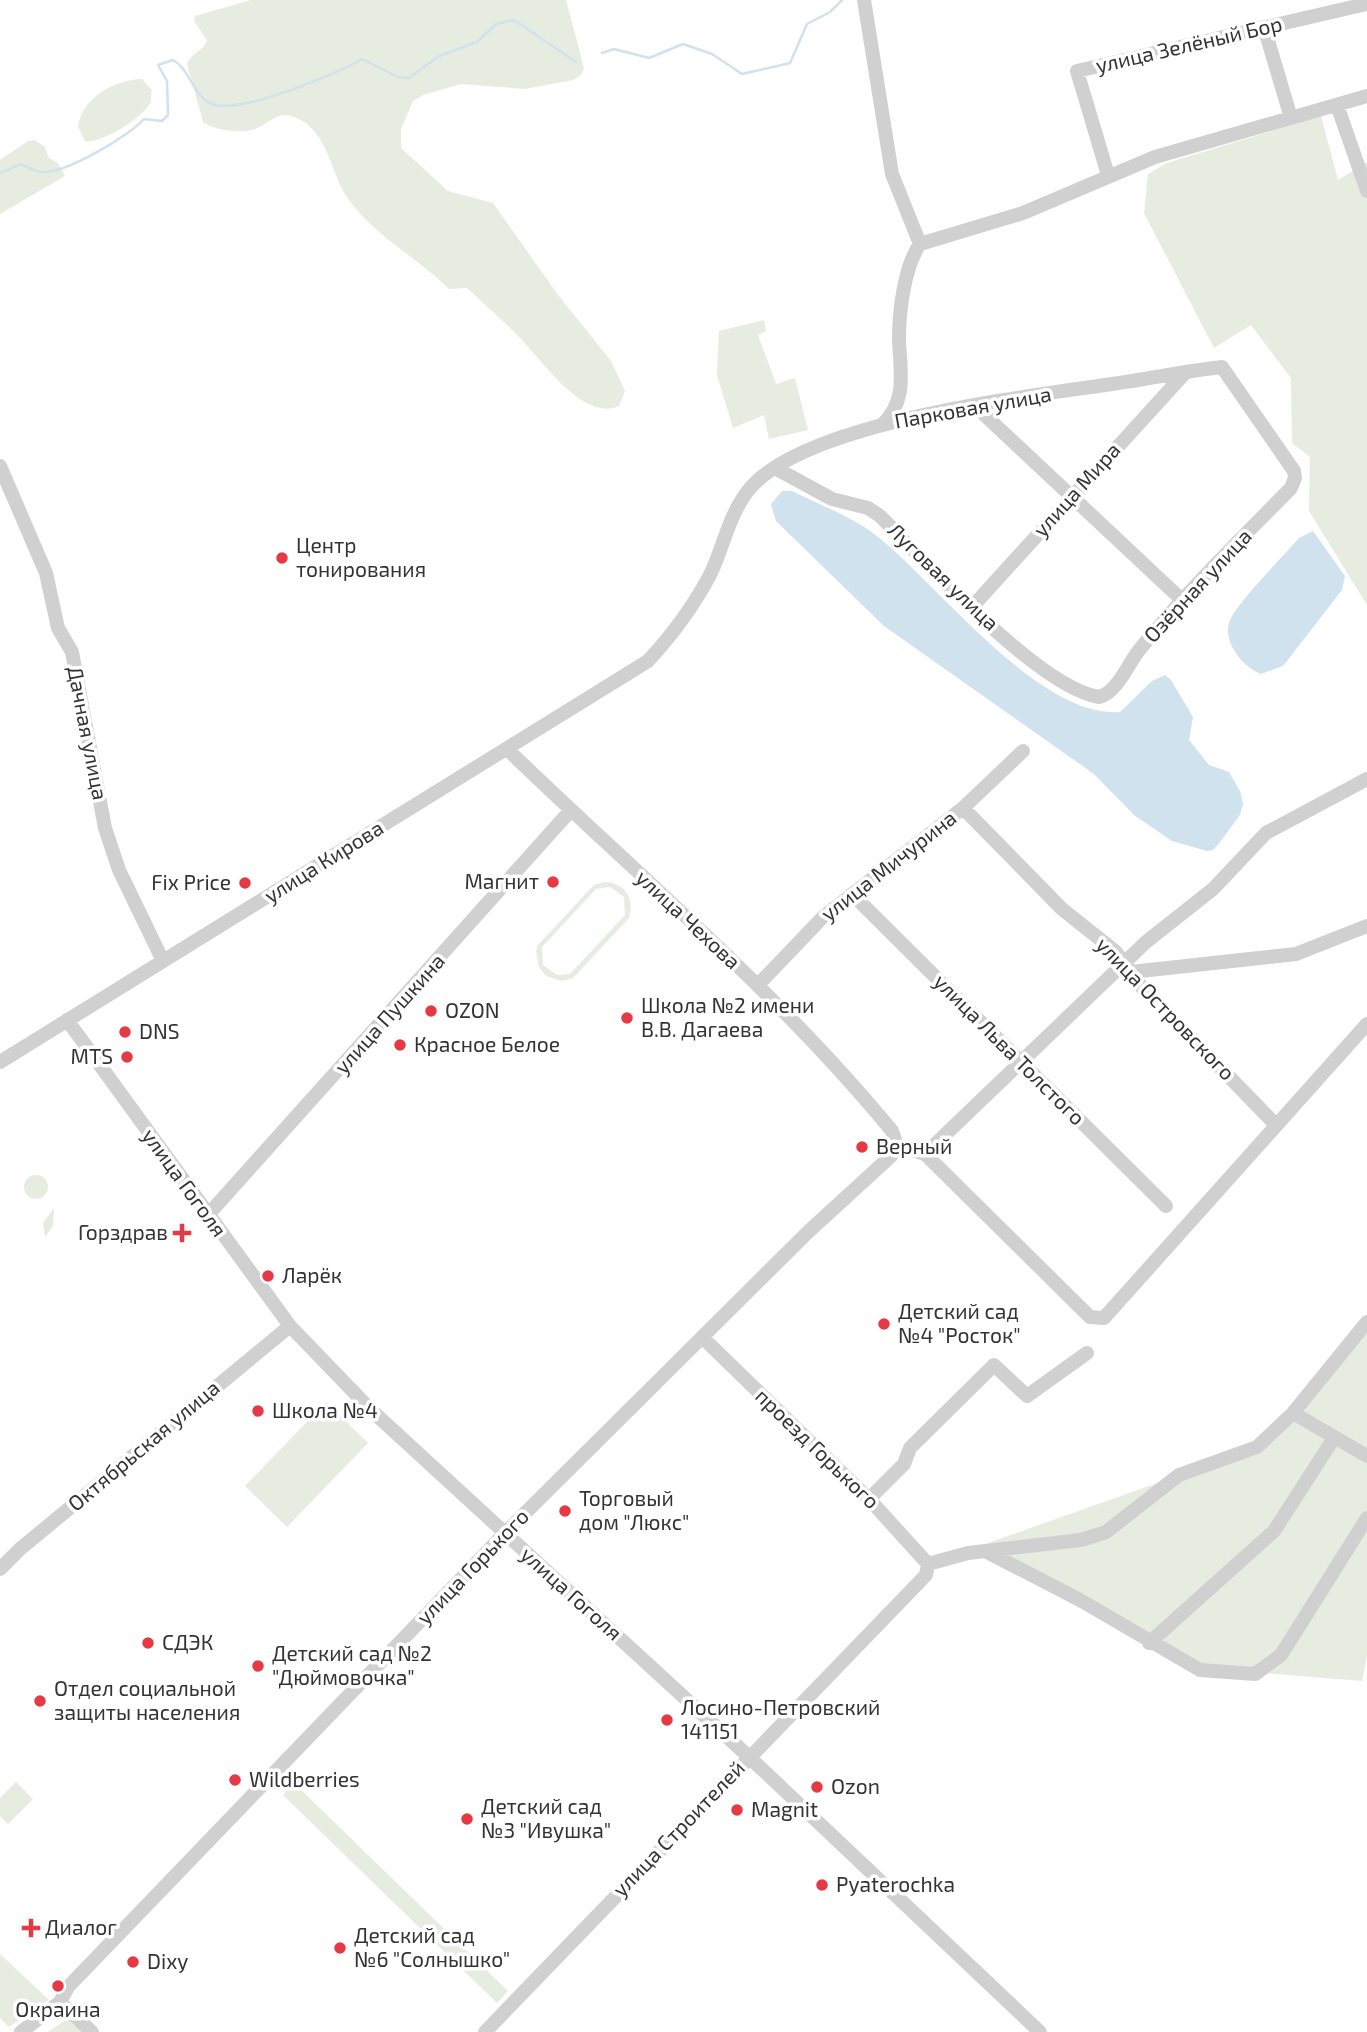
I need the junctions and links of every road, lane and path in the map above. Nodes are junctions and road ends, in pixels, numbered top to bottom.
1 (864, 0) edge
2 (1366, 4) edge
3 (1264, 27) junction
4 (1367, 96) edge
5 (1337, 105) junction
6 (1291, 118) junction
7 (1108, 175) junction
8 (1367, 191) edge
9 (919, 244) junction
10 (1184, 374) junction
11 (975, 406) junction
12 (882, 425) junction
13 (0, 466) edge
14 (775, 468) junction
15 (1295, 478) joint
16 (1071, 495) junction
17 (1182, 600) junction
18 (972, 607) junction
19 (648, 661) joint
20 (1103, 696) joint
21 (508, 748) junction
22 (1023, 751) dead end
23 (1367, 779) edge
24 (963, 808) junction
25 (571, 810) junction
26 (852, 894) junction
27 (1367, 926) edge
28 (163, 961) junction
29 (1128, 967) junction
30 (758, 985) junction
31 (67, 1020) junction
32 (1367, 1024) edge
33 (1020, 1060) junction
34 (0, 1062) edge
35 (1275, 1124) junction
36 (897, 1145) junction
37 (925, 1154) junction
38 (1166, 1206) dead end
39 (207, 1216) junction
40 (1367, 1322) edge
41 (290, 1326) junction
42 (702, 1337) junction
43 (1087, 1353) dead end
44 (1293, 1413) junction
45 (1334, 1438) junction
46 (1367, 1456) edge
47 (869, 1499) junction
48 (1367, 1518) edge
49 (504, 1534) junction
50 (987, 1552) junction
51 (928, 1564) junction
52 (0, 1569) edge
53 (1150, 1643) junction
54 (748, 1756) junction
55 (60, 2002) junction
56 (22, 2032) edge
57 (92, 2032) edge
58 (485, 2032) edge
59 (1040, 2032) edge

1 - 9 street
2 - 3 street, улица Зелёный Бор
3 - 6 street
3 - 7 street, улица Зелёный Бор
4 - 5 street
5 - 6 street
5 - 8 street
6 - 7 street
7 - 9 street
9 - 12 street
10 - 11 street, Парковая улица
10 - 15 street, Парковая улица
10 - 16 street, улица Мира
11 - 12 street, Парковая улица
11 - 16 street
12 - 14 street, Парковая улица
13 - 28 street, Дачная улица
14 - 18 street, Луговая улица
14 - 19 street, Парковая улица
15 - 17 street, Озёрная улица
16 - 17 street
16 - 18 street, улица Мира
17 - 20 street, Озёрная улица
18 - 20 street, Луговая улица
19 - 21 street, улица Кирова
21 - 25 street, улица Чехова
21 - 28 street, улица Кирова
22 - 24 street, улица Мичурина
23 - 29 street
24 - 26 street, улица Мичурина
24 - 29 street, улица Островского
25 - 30 street, улица Чехова
25 - 39 street, улица Пушкина
26 - 30 street, улица Мичурина
26 - 33 street, улица Льва Толстого
27 - 29 street
28 - 31 street, улица Кирова
29 - 33 street
29 - 35 street, улица Островского
30 - 36 street, улица Чехова
31 - 34 street, улица Кирова
31 - 39 street, улица Гоголя
32 - 35 street
33 - 37 street
33 - 38 street, улица Льва Толстого
35 - 37 street
36 - 37 street
36 - 42 street, улица Горького
39 - 41 street, улица Гоголя
40 - 44 street
41 - 49 street, улица Гоголя
41 - 52 street, Октябрьская улица
42 - 47 street, проезд Горького
42 - 49 street, улица Горького
43 - 47 street
44 - 45 street
44 - 50 street
45 - 46 street
45 - 53 street
47 - 51 street, проезд Горького
48 - 53 street
49 - 54 street, улица Гоголя
49 - 55 street, улица Горького
50 - 51 street
50 - 53 street
51 - 54 street, улица Строителей
54 - 58 street, улица Строителей
54 - 59 street, улица Гоголя
55 - 56 street, улица Горького
55 - 57 street

